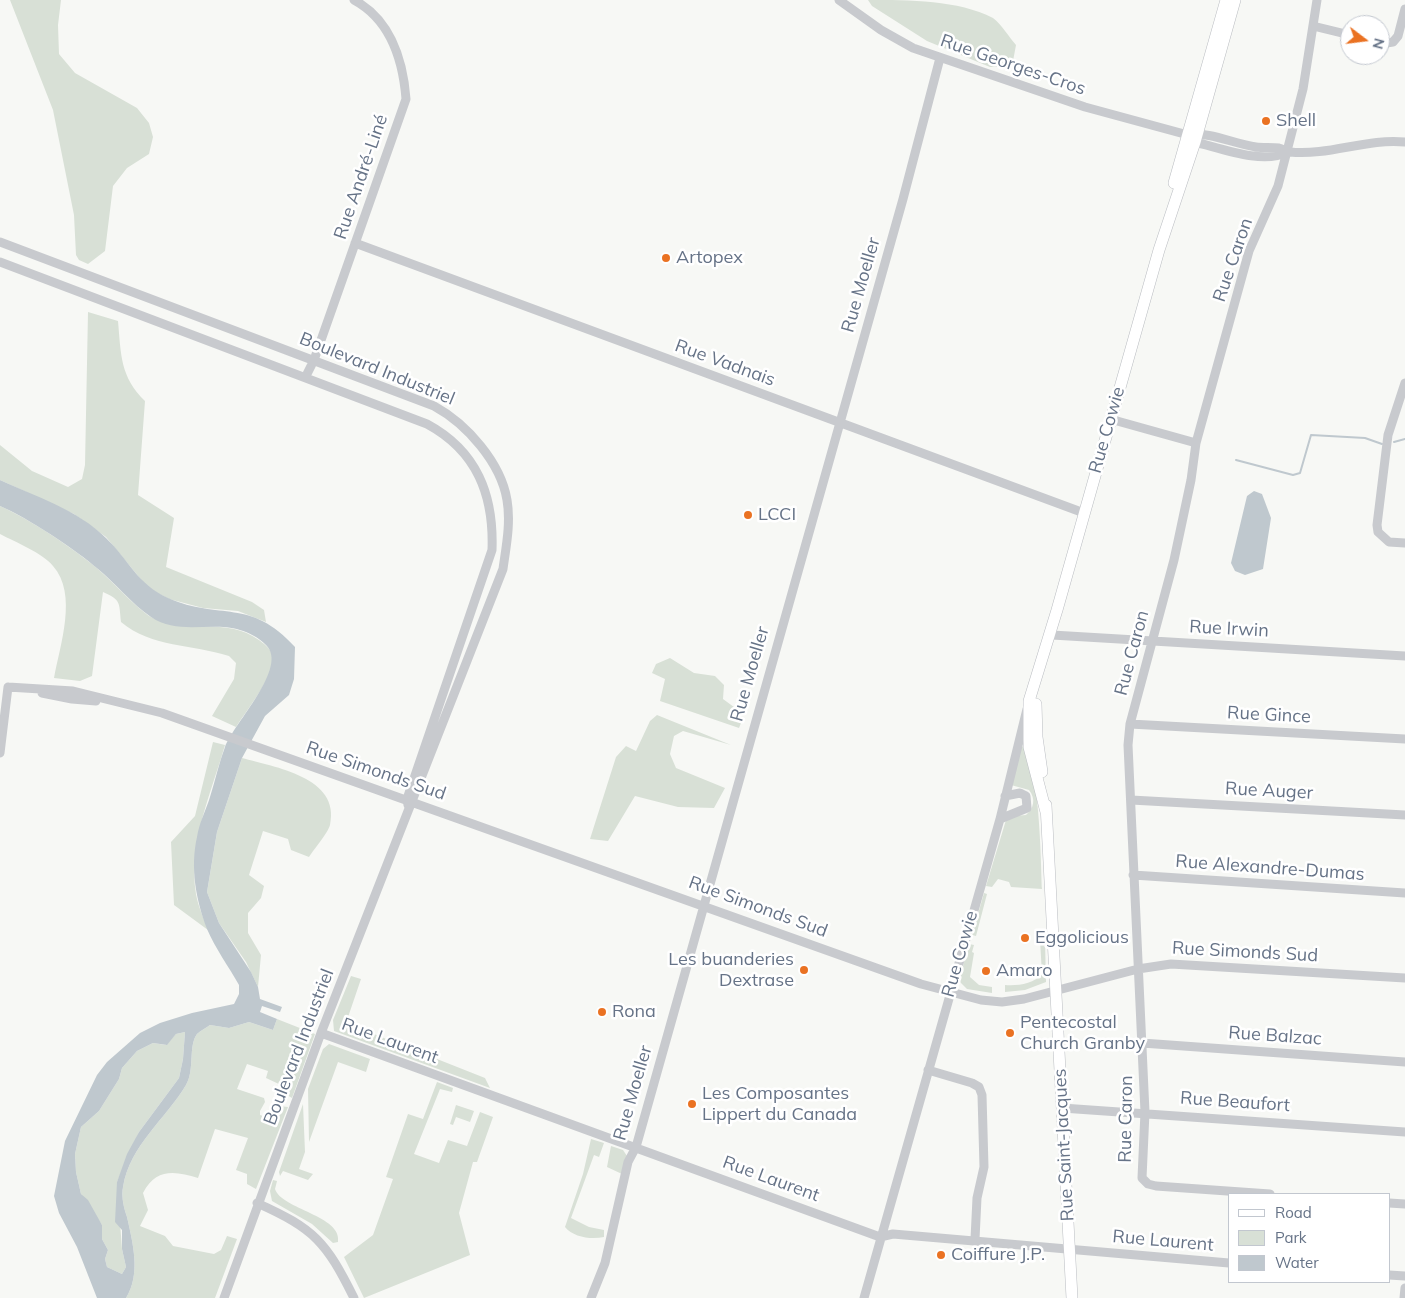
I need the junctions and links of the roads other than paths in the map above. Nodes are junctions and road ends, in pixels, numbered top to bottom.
1 (354, 0) edge
2 (839, 0) edge
3 (1226, 0) edge
4 (1235, 0) edge
5 (1317, 0) edge
6 (1405, 9) edge
7 (1313, 26) junction
8 (1340, 33) edge
9 (1390, 42) edge
10 (940, 58) junction
11 (1193, 137) junction
12 (1405, 142) edge
13 (1287, 152) junction
14 (0, 242) edge
15 (355, 243) junction
16 (0, 262) edge
17 (314, 360) junction
18 (306, 376) junction
19 (1405, 383) edge
20 (1110, 419) junction
21 (838, 422) junction
22 (1196, 443) junction
23 (1084, 513) junction
24 (1405, 542) edge
25 (1057, 610) junction
26 (1052, 635) junction
27 (1151, 641) junction
28 (1405, 656) edge
29 (4, 686) edge
30 (1029, 702) junction
31 (1130, 724) junction
32 (1405, 739) edge
33 (0, 754) edge
34 (1005, 796) junction
35 (410, 800) junction
36 (1131, 800) junction
37 (1046, 812) junction
38 (1405, 815) edge
39 (1000, 819) junction
40 (1133, 876) junction
41 (1405, 893) edge
42 (702, 905) junction
43 (1138, 969) junction
44 (1405, 978) edge
45 (1056, 989) junction
46 (949, 992) junction
47 (321, 1033) junction
48 (1142, 1043) junction
49 (1405, 1062) edge
50 (928, 1070) junction
51 (1062, 1108) junction
52 (1145, 1112) junction
53 (1405, 1132) edge
54 (636, 1147) junction
55 (1258, 1193) edge
56 (257, 1203) junction
57 (1390, 1203) edge
58 (1405, 1204) edge
59 (880, 1237) junction
60 (974, 1239) junction
61 (1070, 1248) junction
62 (1228, 1264) edge
63 (1390, 1275) edge
64 (1405, 1276) edge
65 (1405, 1288) edge
66 (224, 1298) edge
67 (354, 1298) edge
68 (591, 1298) edge
69 (864, 1298) edge
70 (1072, 1298) edge
71 (1404, 1298) edge

1 - 15 street, Rue André-Liné
2 - 10 street, Rue Georges-Cros
3 - 11 main road, Rue Cowie
4 - 11 main road, Rue Cowie
5 - 7 street, Rue Caron
6 - 9 street
7 - 8 street
7 - 13 street, Rue Caron
10 - 11 street, Rue Georges-Cros
10 - 21 street, Rue Moeller
11 - 13 street, Rue Georges-Cros
11 - 20 main road, Rue Cowie
12 - 13 street, Rue Georges-Cros
13 - 22 street, Rue Caron
14 - 17 street, Boulevard Industriel
15 - 17 street, Rue André-Liné
15 - 21 street, Rue Vadnais
16 - 18 street, Boulevard Industriel
17 - 18 street, Rue André-Liné
17 - 35 street, Boulevard Industriel
18 - 35 street, Boulevard Industriel
19 - 24 street
20 - 22 street
20 - 23 main road, Rue Cowie
21 - 23 street, Rue Vadnais
21 - 42 street, Rue Moeller
22 - 27 street, Rue Caron
23 - 25 main road, Rue Cowie
25 - 26 main road, Rue Cowie
25 - 30 main road, Rue Cowie
26 - 27 street, Rue Irwin
26 - 37 main road, Rue Saint-Jacques
27 - 28 street, Rue Irwin
27 - 31 street, Rue Caron
29 - 33 street
29 - 35 street, Rue Simonds Sud
30 - 34 street, Rue Cowie
30 - 37 main road, Rue Saint-Jacques
31 - 32 street, Rue Gince
31 - 36 street, Rue Caron
34 - 39 street, Rue Cowie
34 - 39 street
35 - 42 street, Rue Simonds Sud
35 - 47 street, Boulevard Industriel
36 - 38 street, Rue Auger
36 - 40 street, Rue Caron
37 - 45 main road, Rue Saint-Jacques
39 - 46 street, Rue Cowie
40 - 41 street, Rue Alexandre-Dumas
40 - 43 street, Rue Caron
42 - 46 street, Rue Simonds Sud
42 - 54 street, Rue Moeller
43 - 44 street, Rue Simonds Sud
43 - 45 street, Rue Simonds Sud
43 - 48 street, Rue Caron
45 - 46 street, Rue Simonds Sud
45 - 51 main road, Rue Saint-Jacques
46 - 50 street, Rue Cowie
47 - 54 street, Rue Laurent
47 - 56 street, Boulevard Industriel
48 - 49 street, Rue Balzac
48 - 52 street, Rue Caron
50 - 59 street, Rue Cowie
50 - 60 street
51 - 52 street, Rue Beaufort
51 - 61 main road, Rue Saint-Jacques
52 - 53 street, Rue Beaufort
52 - 55 street, Rue Caron
54 - 59 street, Rue Laurent
54 - 68 street, Rue Moeller
56 - 66 street, Boulevard Industriel
56 - 67 street
57 - 58 street
59 - 60 street, Rue Laurent
59 - 69 street, Rue Cowie
60 - 61 street, Rue Laurent
61 - 62 street, Rue Laurent
61 - 70 main road, Rue Saint-Jacques
63 - 64 street
65 - 71 street

